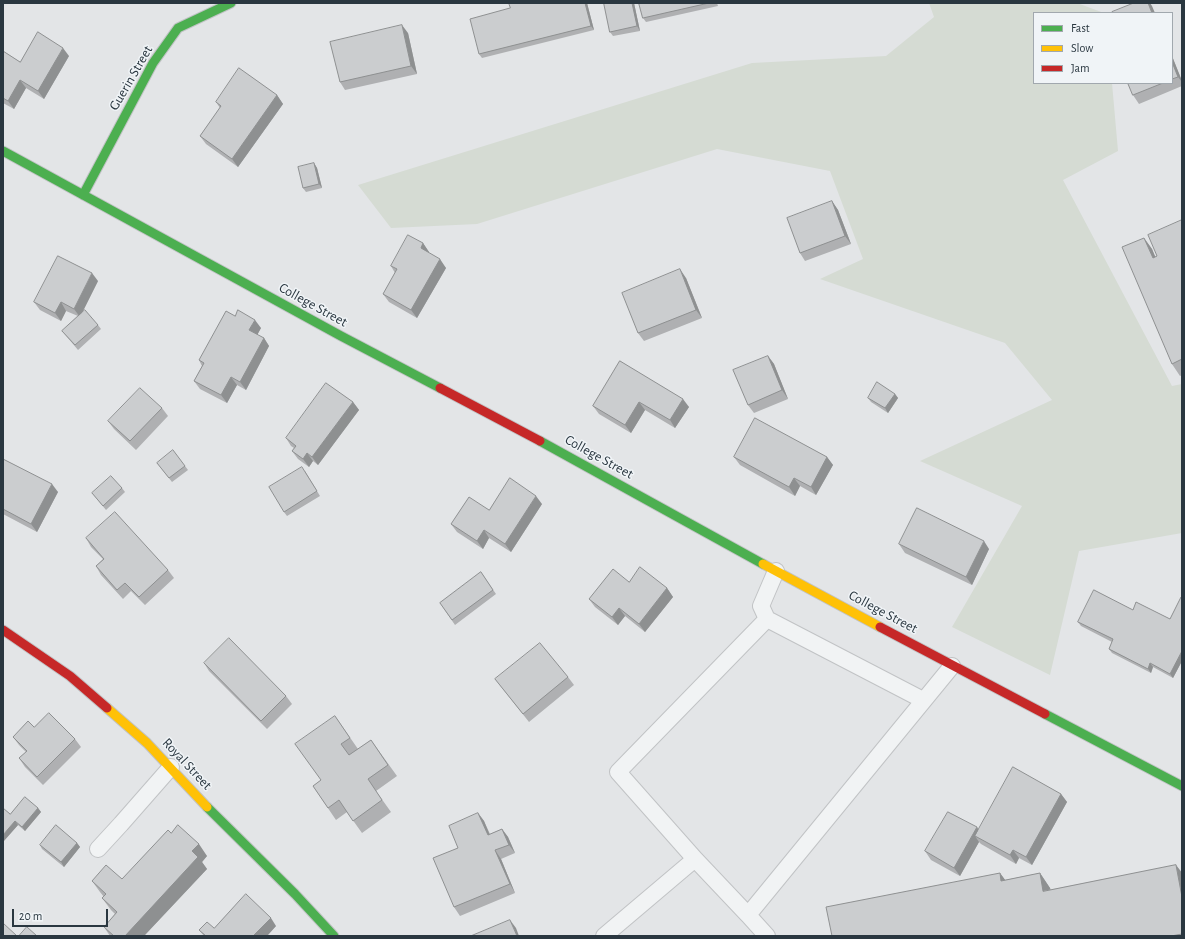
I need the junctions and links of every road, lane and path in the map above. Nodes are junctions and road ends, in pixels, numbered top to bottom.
1 (231, 3) edge
2 (3, 151) edge
3 (83, 195) junction
4 (776, 571) junction
5 (767, 619) junction
6 (3, 630) edge
7 (952, 666) junction
8 (923, 700) junction
9 (171, 768) junction
10 (1182, 786) edge
11 (98, 849) dead end
12 (695, 859) junction
13 (748, 915) junction
14 (334, 936) edge
15 (604, 936) edge
16 (768, 936) edge

1 - 3 street, Guerin Street
2 - 3 street, College Street
3 - 4 street, College Street
4 - 5 lane
4 - 7 street, College Street
5 - 8 lane
5 - 12 lane
6 - 9 street, Royal Street
7 - 8 lane
7 - 10 street, College Street
8 - 13 lane
9 - 11 lane
9 - 14 street, Royal Street
12 - 13 lane
12 - 15 lane
13 - 16 lane

